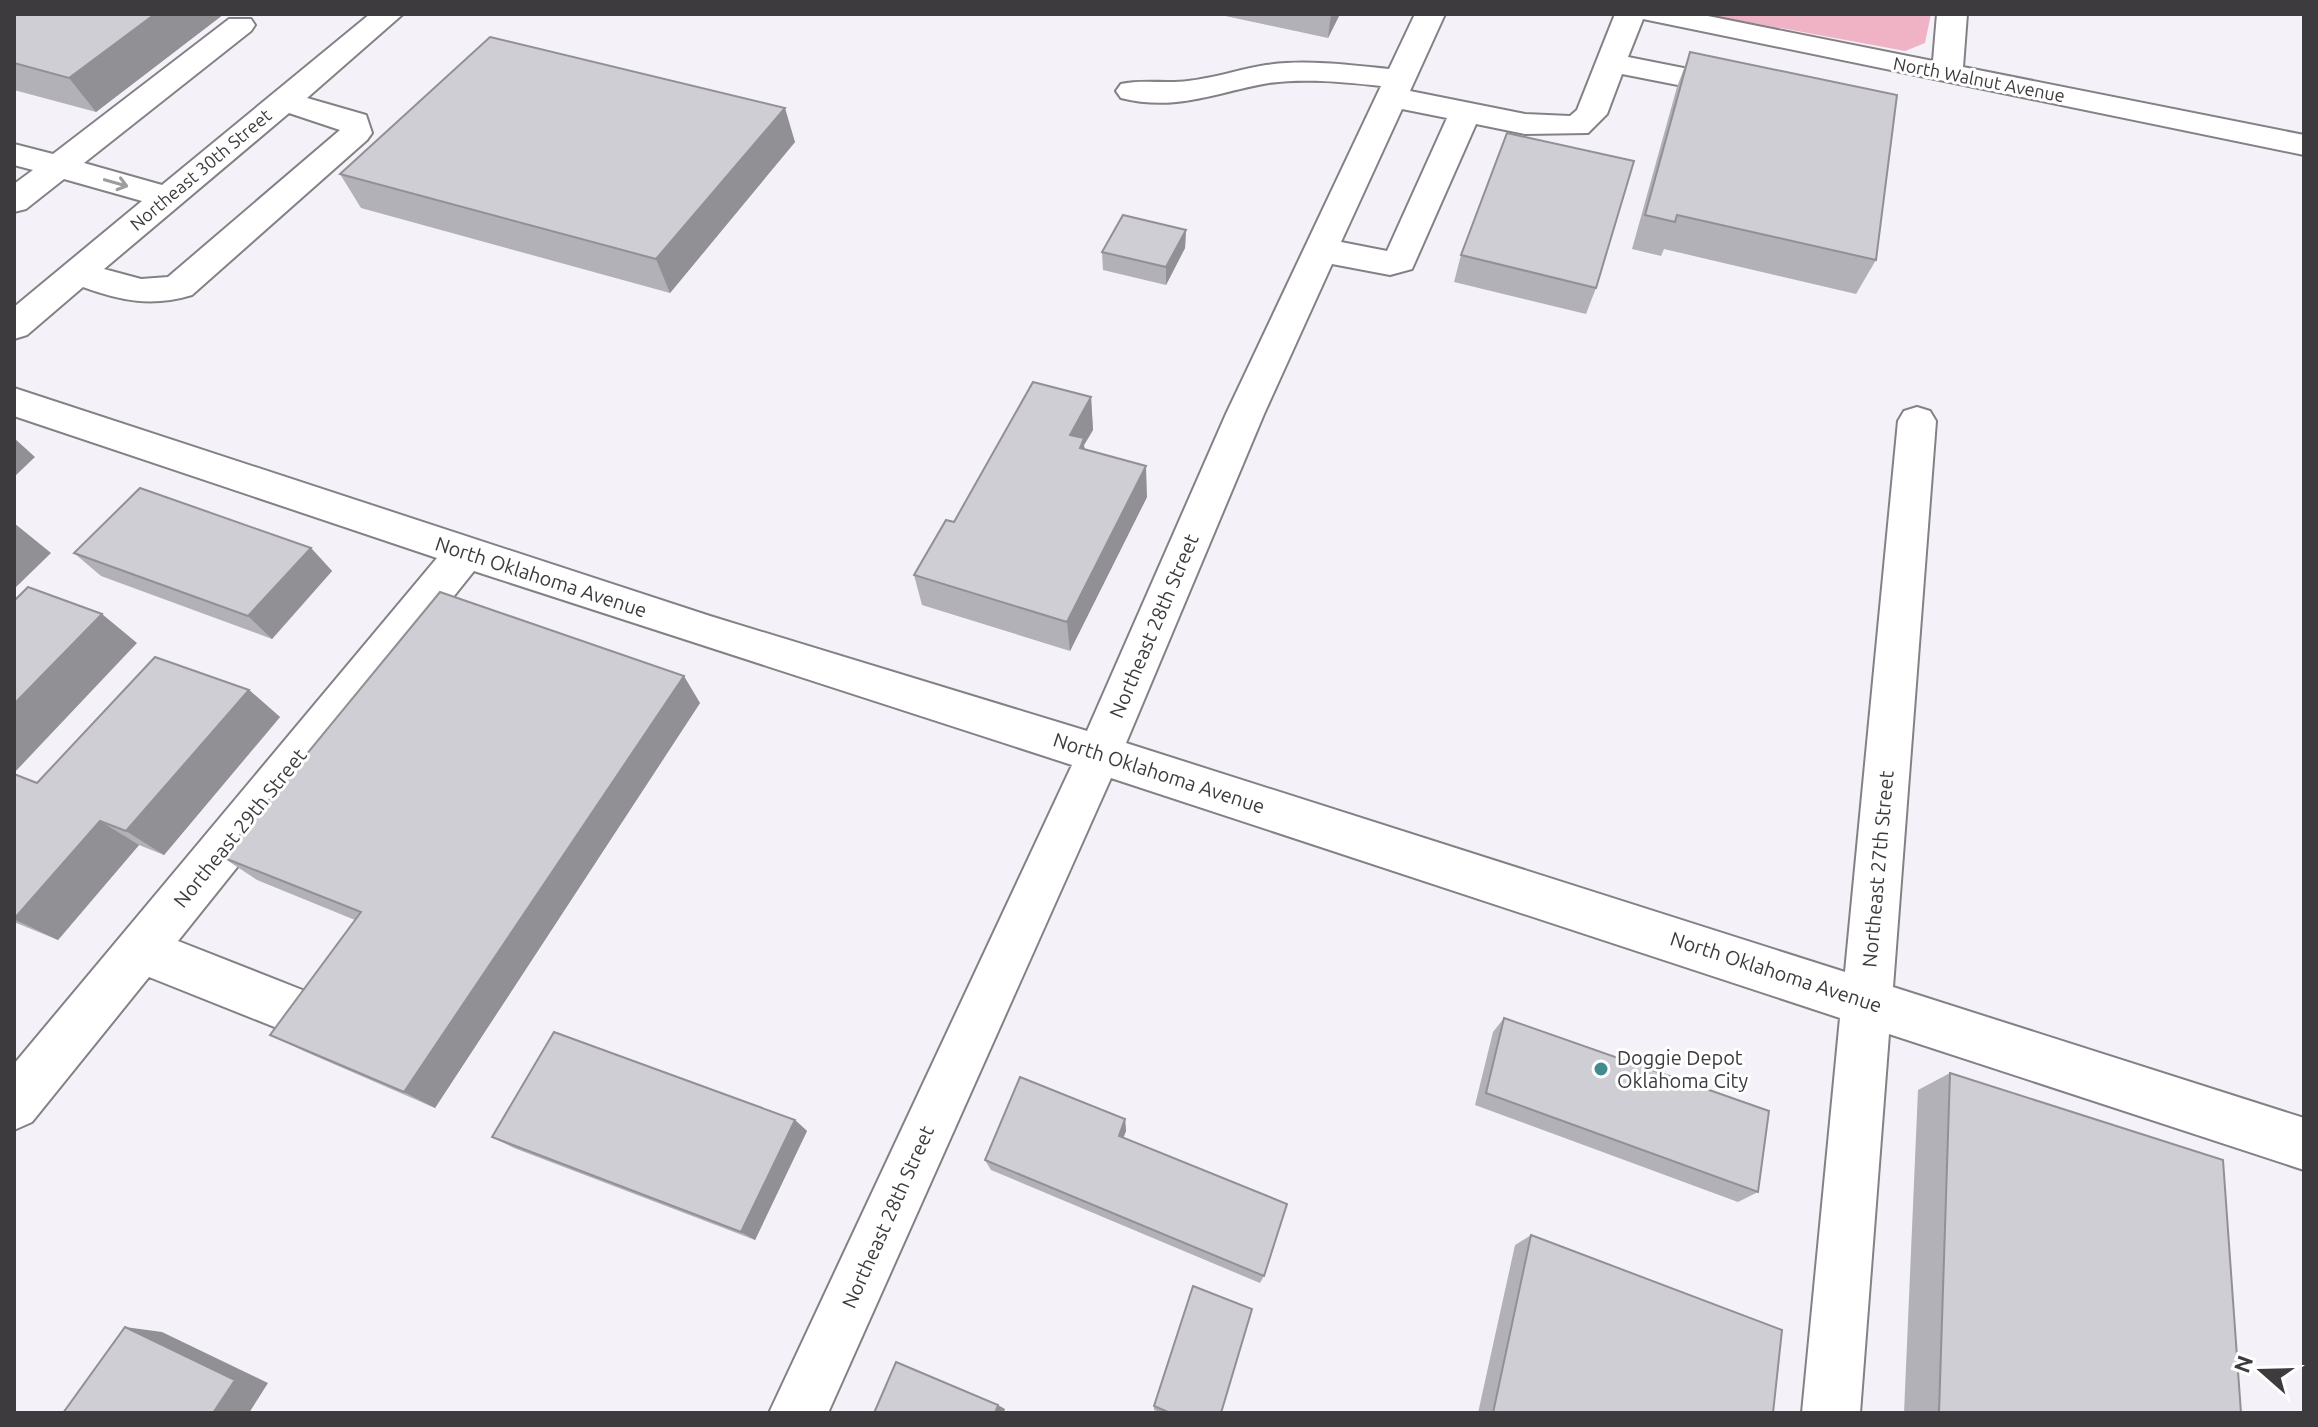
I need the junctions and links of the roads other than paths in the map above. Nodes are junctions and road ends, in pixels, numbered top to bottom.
1 (388, 14) edge
2 (1430, 14) edge
3 (1630, 14) edge
4 (1654, 14) edge
5 (1952, 14) edge
6 (240, 25) dead end
7 (1771, 61) junction
8 (1611, 63) junction
9 (1947, 74) junction
10 (1395, 88) junction
11 (1132, 91) dead end
12 (284, 101) junction
13 (1465, 112) junction
14 (2304, 145) edge
15 (14, 154) edge
16 (59, 167) junction
17 (169, 198) junction
18 (14, 201) edge
19 (1320, 250) junction
20 (78, 273) junction
21 (14, 326) edge
22 (14, 402) edge
23 (1917, 421) dead end
24 (465, 553) junction
25 (1099, 754) junction
26 (140, 950) junction
27 (1867, 1001) junction
28 (287, 1008) edge
29 (14, 1104) edge
30 (2304, 1144) edge
31 (798, 1413) edge
32 (1831, 1413) edge

1 - 12 street, Northeast 30th Street
2 - 10 street, Northeast 28th Street
3 - 8 street
4 - 7 street, North Walnut Avenue
5 - 9 street
6 - 16 street
7 - 8 street
7 - 9 street, North Walnut Avenue
8 - 13 street
9 - 14 street, North Walnut Avenue
10 - 11 street
10 - 13 street
10 - 19 street, Northeast 28th Street
12 - 17 street, Northeast 30th Street
12 - 20 street
13 - 19 street
15 - 16 street
16 -> 17 street
16 - 18 street
17 - 20 street, Northeast 30th Street
19 - 25 street, Northeast 28th Street
20 - 21 street, Northeast 30th Street
22 - 24 street, North Oklahoma Avenue
23 - 27 street, Northeast 27th Street
24 - 25 street, North Oklahoma Avenue
24 - 26 street, Northeast 29th Street
25 - 27 street, North Oklahoma Avenue
25 - 31 street, Northeast 28th Street
26 - 28 street
26 - 29 street, Northeast 29th Street
27 - 30 street, North Oklahoma Avenue
27 - 32 street, Northeast 27th Street

